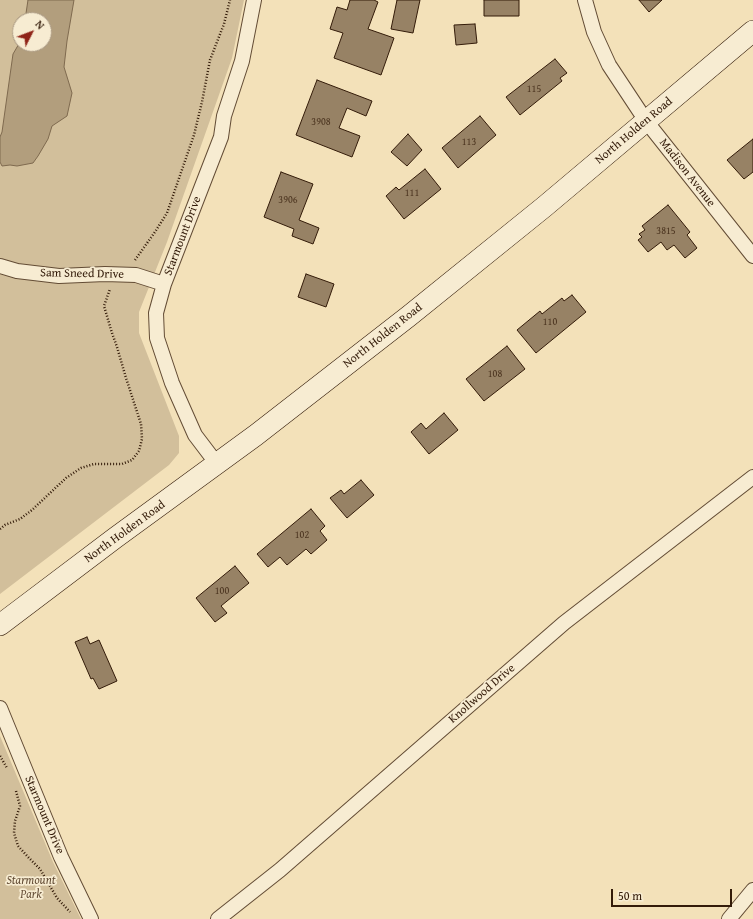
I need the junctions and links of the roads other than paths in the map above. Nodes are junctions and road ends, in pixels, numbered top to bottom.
1 (254, 0) edge
2 (585, 0) edge
3 (753, 31) edge
4 (646, 121) junction
5 (753, 256) edge
6 (0, 266) edge
7 (164, 284) junction
8 (217, 464) junction
9 (753, 477) edge
10 (0, 625) edge
11 (0, 708) edge
12 (753, 890) edge
13 (91, 919) edge
14 (218, 919) edge
15 (729, 919) edge

1 - 7 street, Starmount Drive
2 - 4 street, Madison Avenue
3 - 4 main road, North Holden Road
4 - 5 street, Madison Avenue
4 - 8 main road, North Holden Road
6 - 7 street, Sam Sneed Drive
7 - 8 street, Starmount Drive
8 - 10 main road, North Holden Road
9 - 14 street, Knollwood Drive
11 - 13 street, Starmount Drive
12 - 15 street

